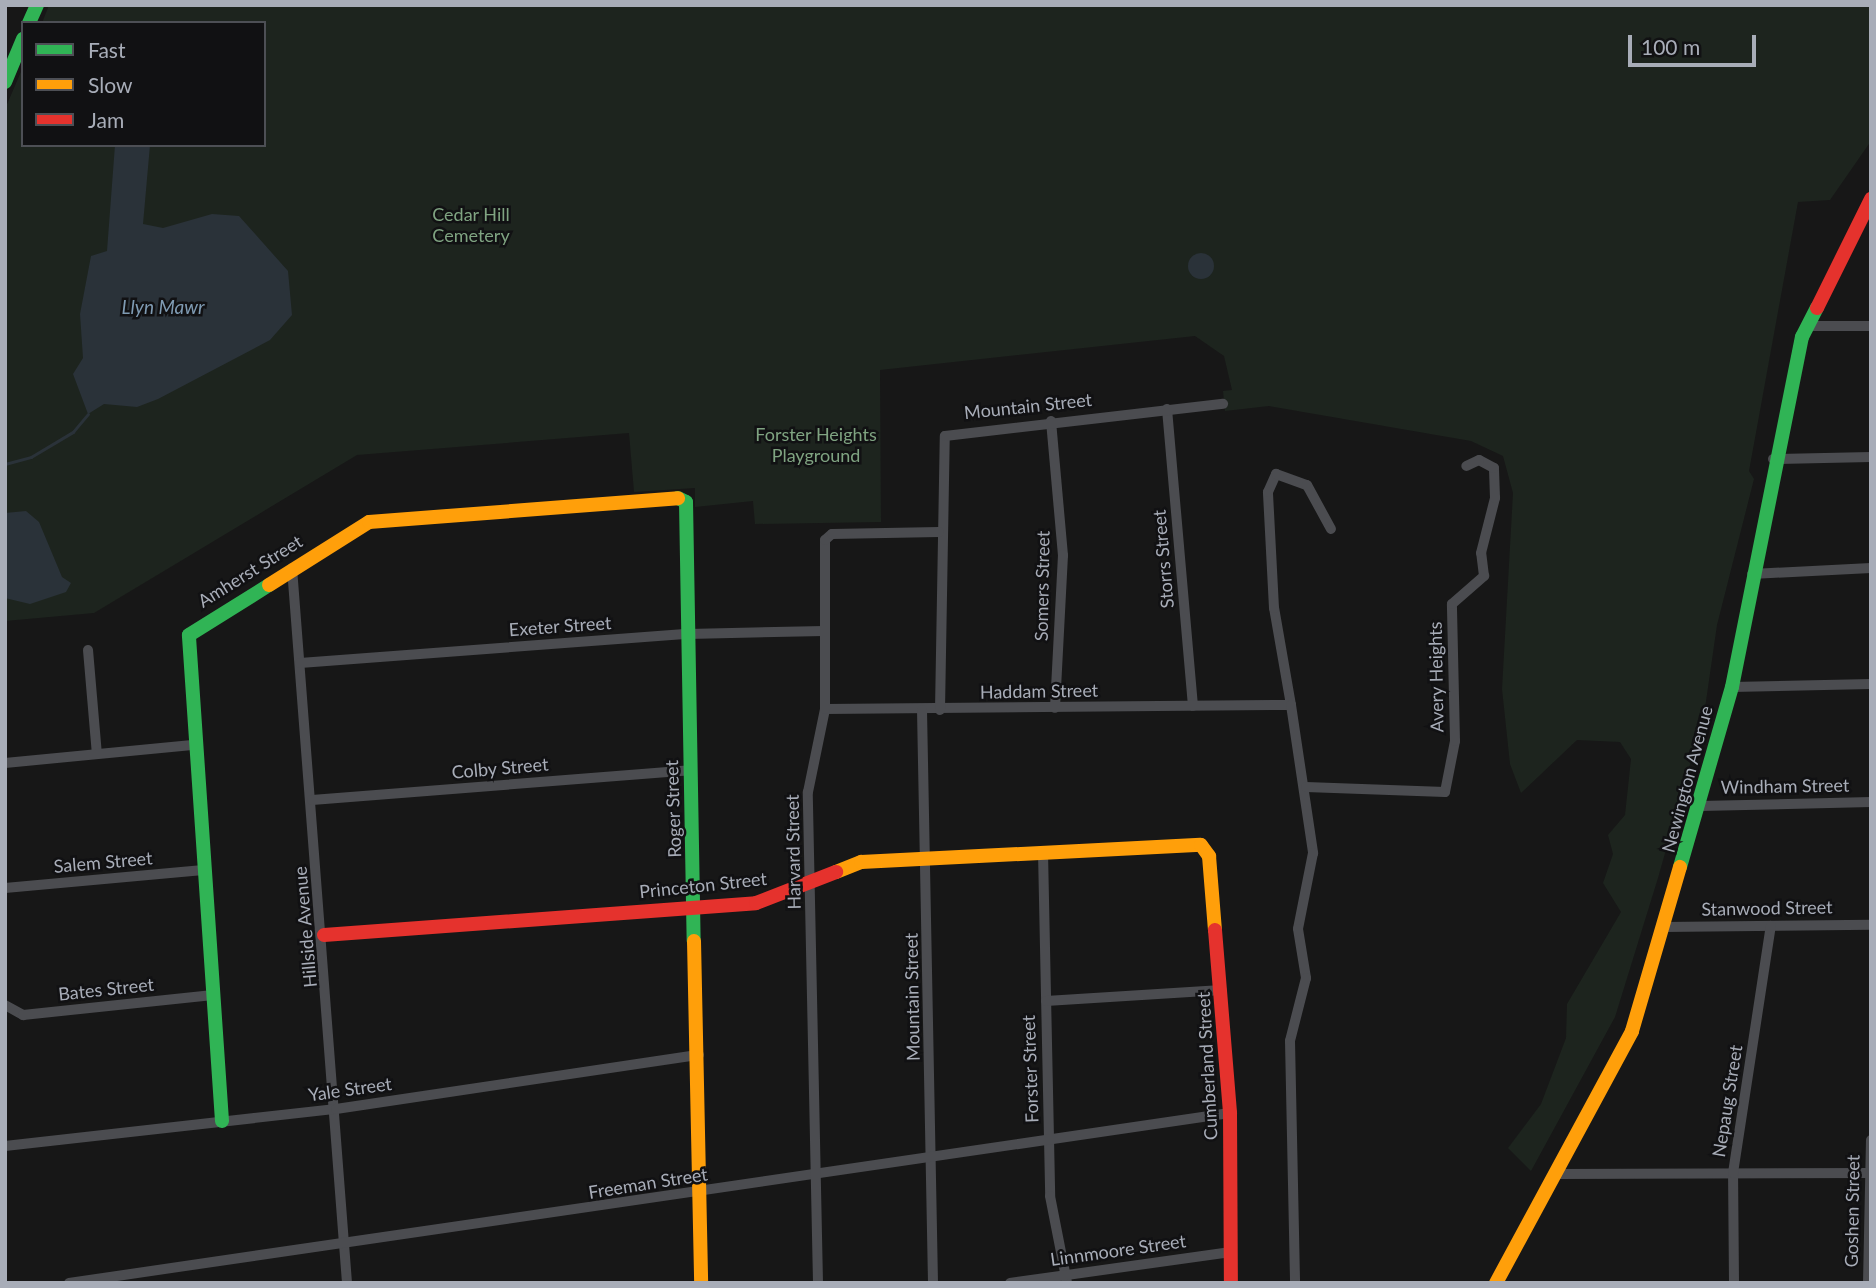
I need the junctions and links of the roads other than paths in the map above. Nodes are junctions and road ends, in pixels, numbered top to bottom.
1 (37, 5) edge
2 (30, 21) edge
3 (21, 44) edge
4 (5, 82) edge
5 (1870, 200) edge
6 (1807, 326) junction
7 (1871, 326) edge
8 (1223, 404) dead end
9 (1167, 409) junction
10 (1051, 422) junction
11 (1871, 457) edge
12 (1773, 459) junction
13 (1466, 466) dead end
14 (686, 502) joint
15 (1331, 529) dead end
16 (939, 532) junction
17 (292, 568) junction
18 (1871, 568) edge
19 (1752, 574) junction
20 (824, 631) junction
21 (688, 634) junction
22 (88, 650) dead end
23 (300, 663) junction
24 (1871, 684) edge
25 (1732, 687) junction
26 (1291, 705) junction
27 (1193, 706) junction
28 (1055, 708) junction
29 (825, 709) junction
30 (922, 710) junction
31 (940, 710) junction
32 (192, 745) junction
33 (97, 754) junction
34 (5, 763) edge
35 (690, 770) junction
36 (1306, 787) junction
37 (312, 800) junction
38 (1871, 802) edge
39 (1700, 806) junction
40 (1206, 848) joint
41 (1044, 852) junction
42 (926, 858) junction
43 (203, 870) junction
44 (810, 882) junction
45 (5, 888) edge
46 (695, 908) junction
47 (1871, 925) edge
48 (1771, 926) junction
49 (1664, 927) junction
50 (324, 935) junction
51 (1222, 990) junction
52 (213, 995) junction
53 (1046, 1001) junction
54 (5, 1004) edge
55 (699, 1055) junction
56 (336, 1109) junction
57 (1230, 1113) junction
58 (222, 1121) junction
59 (1050, 1139) junction
60 (1871, 1140) edge
61 (5, 1146) edge
62 (933, 1156) junction
63 (1733, 1173) junction
64 (1869, 1173) edge
65 (1558, 1174) junction
66 (818, 1175) junction
67 (699, 1193) junction
68 (344, 1246) junction
69 (1231, 1252) junction
70 (1066, 1279) edge
71 (69, 1283) edge
72 (346, 1283) edge
73 (701, 1283) edge
74 (818, 1283) edge
75 (933, 1283) edge
76 (1010, 1283) edge
77 (1231, 1283) edge
78 (1295, 1283) edge
79 (1496, 1283) edge
80 (1734, 1283) edge
81 (1868, 1283) edge

1 - 2 street
3 - 4 street
5 - 6 street, Newington Avenue
6 - 7 street
6 - 12 street, Newington Avenue
8 - 9 street, Mountain Street
9 - 10 street, Mountain Street
9 - 27 street, Storrs Street
10 - 16 street, Mountain Street
10 - 28 street, Somers Street
11 - 12 street
12 - 19 street, Newington Avenue
13 - 36 street, Avery Heights
14 - 17 street, Amherst Street
14 - 21 street, Roger Street
15 - 26 street
16 - 20 street, Harvard Street
16 - 31 street, Mountain Street
17 - 23 street, Hillside Avenue
17 - 32 street, Amherst Street
18 - 19 street
19 - 25 street, Newington Avenue
20 - 21 street, Exeter Street
20 - 29 street, Harvard Street
21 - 23 street, Exeter Street
21 - 35 street, Roger Street
22 - 33 street
23 - 37 street, Hillside Avenue
24 - 25 street
25 - 39 street, Newington Avenue
26 - 27 street, Haddam Street
26 - 36 street
27 - 28 street, Haddam Street
28 - 31 street, Haddam Street
29 - 30 street, Haddam Street
29 - 44 street, Harvard Street
30 - 31 street, Haddam Street
30 - 42 street, Mountain Street
32 - 33 street
32 - 43 street, Amherst Street
33 - 34 street
35 - 37 street, Colby Street
35 - 46 street, Roger Street
36 - 78 street
37 - 50 street, Hillside Avenue
38 - 39 street, Windham Street
39 - 49 street, Newington Avenue
40 - 41 street, Princeton Street
40 - 51 street, Cumberland Street
41 - 42 street, Princeton Street
41 - 53 street, Forster Street
42 - 44 street, Princeton Street
42 - 62 street, Mountain Street
43 - 45 street, Salem Street
43 - 52 street, Amherst Street
44 - 46 street, Princeton Street
44 - 66 street, Harvard Street
46 - 50 street, Princeton Street
46 - 55 street, Roger Street
47 - 48 street, Stanwood Street
48 - 49 street, Stanwood Street
48 - 63 street, Nepaug Street
49 - 65 street, Newington Avenue
50 - 56 street, Hillside Avenue
51 - 53 street
51 - 57 street, Cumberland Street
52 - 54 street, Bates Street
52 - 58 street, Amherst Street
53 - 59 street, Forster Street
55 - 56 street, Yale Street
55 - 67 street, Roger Street
56 - 58 street, Yale Street
56 - 68 street, Hillside Avenue
57 - 59 street, Freeman Street
57 - 69 street, Cumberland Street
58 - 61 street, Yale Street
59 - 62 street, Freeman Street
59 - 70 street, Forster Street
60 - 64 street, Goshen Street
62 - 66 street, Freeman Street
62 - 75 street, Mountain Street
63 - 64 street
63 - 65 street
63 - 80 street, Nepaug Street
64 - 81 street, Goshen Street
65 - 79 street, Newington Avenue
66 - 67 street, Freeman Street
66 - 74 street, Harvard Street
67 - 68 street, Freeman Street
67 - 73 street, Roger Street
68 - 71 street, Freeman Street
68 - 72 street, Hillside Avenue
69 - 70 street, Linnmoore Street
69 - 77 street, Cumberland Street
70 - 76 street, Linnmoore Street

